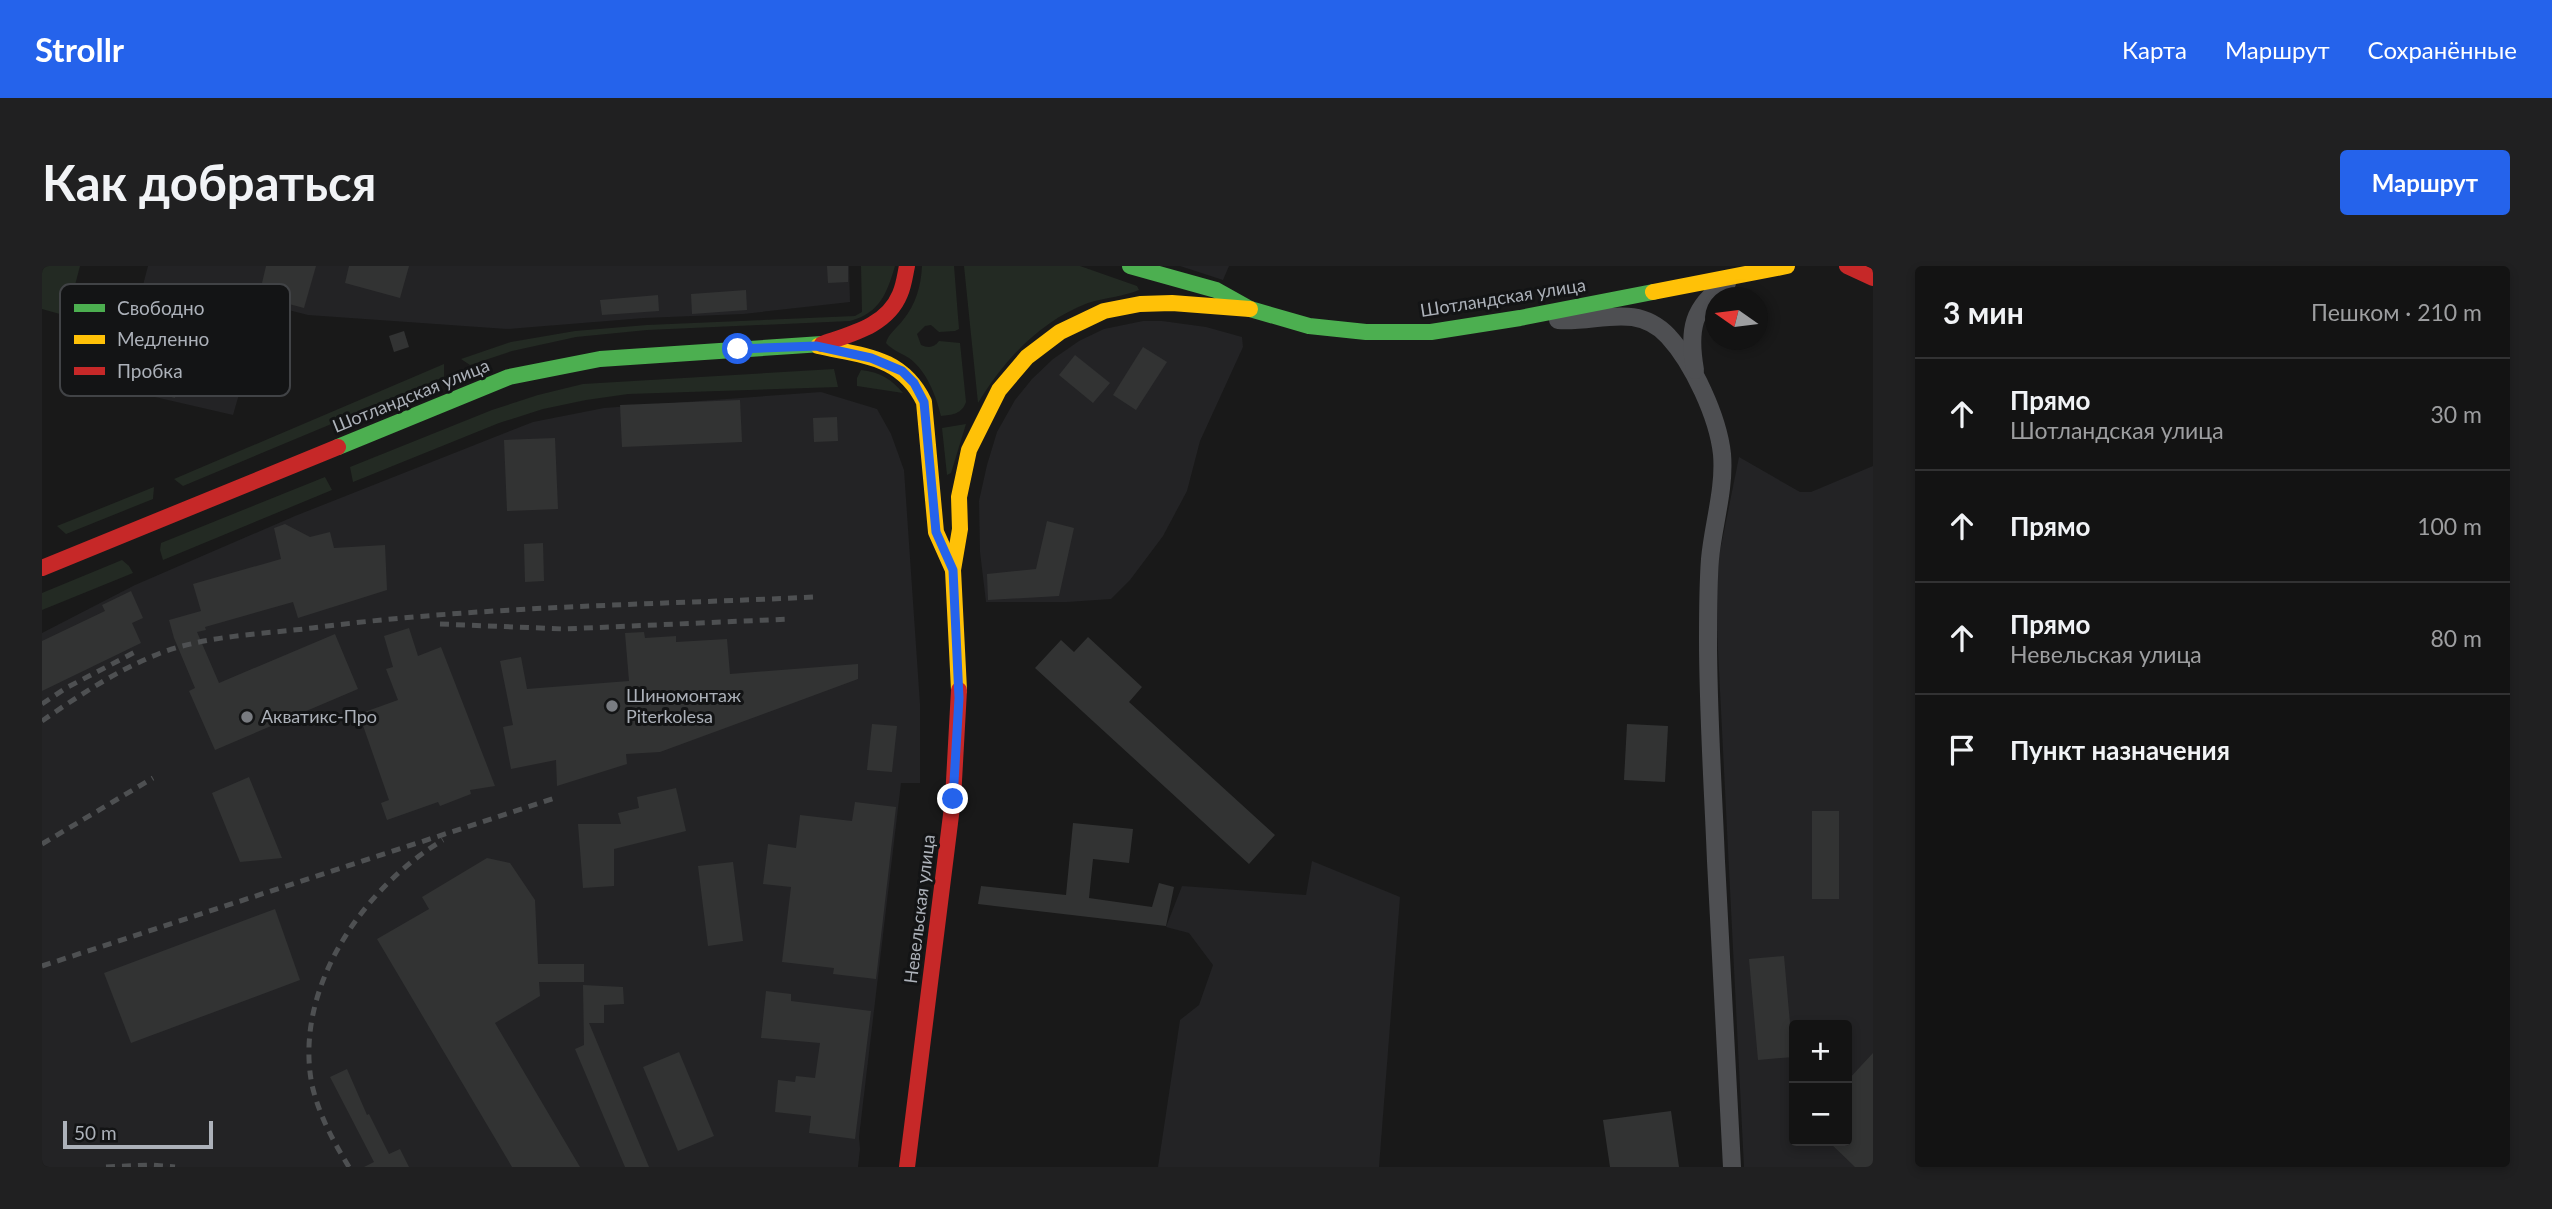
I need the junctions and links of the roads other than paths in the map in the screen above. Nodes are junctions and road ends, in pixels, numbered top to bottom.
1 (907, 266) edge
2 (1130, 266) edge
3 (1787, 266) edge
4 (1847, 266) edge
5 (1765, 268) edge
6 (1739, 275) junction
7 (1873, 278) edge
8 (1250, 309) junction
9 (1520, 318) junction
10 (816, 346) junction
11 (1696, 377) junction
12 (42, 568) edge
13 (953, 570) junction
14 (907, 1167) edge
15 (1732, 1167) edge

1 - 10 street
2 - 8 street
3 - 5 street, Шотландская улица
4 - 7 street
5 - 6 street, Шотландская улица
6 - 9 street, Шотландская улица
6 - 11 street
8 - 9 street, Шотландская улица
8 - 13 street
9 - 11 street
10 - 12 street, Шотландская улица
10 - 13 street
11 - 15 street
13 - 14 street, Невельская улица

